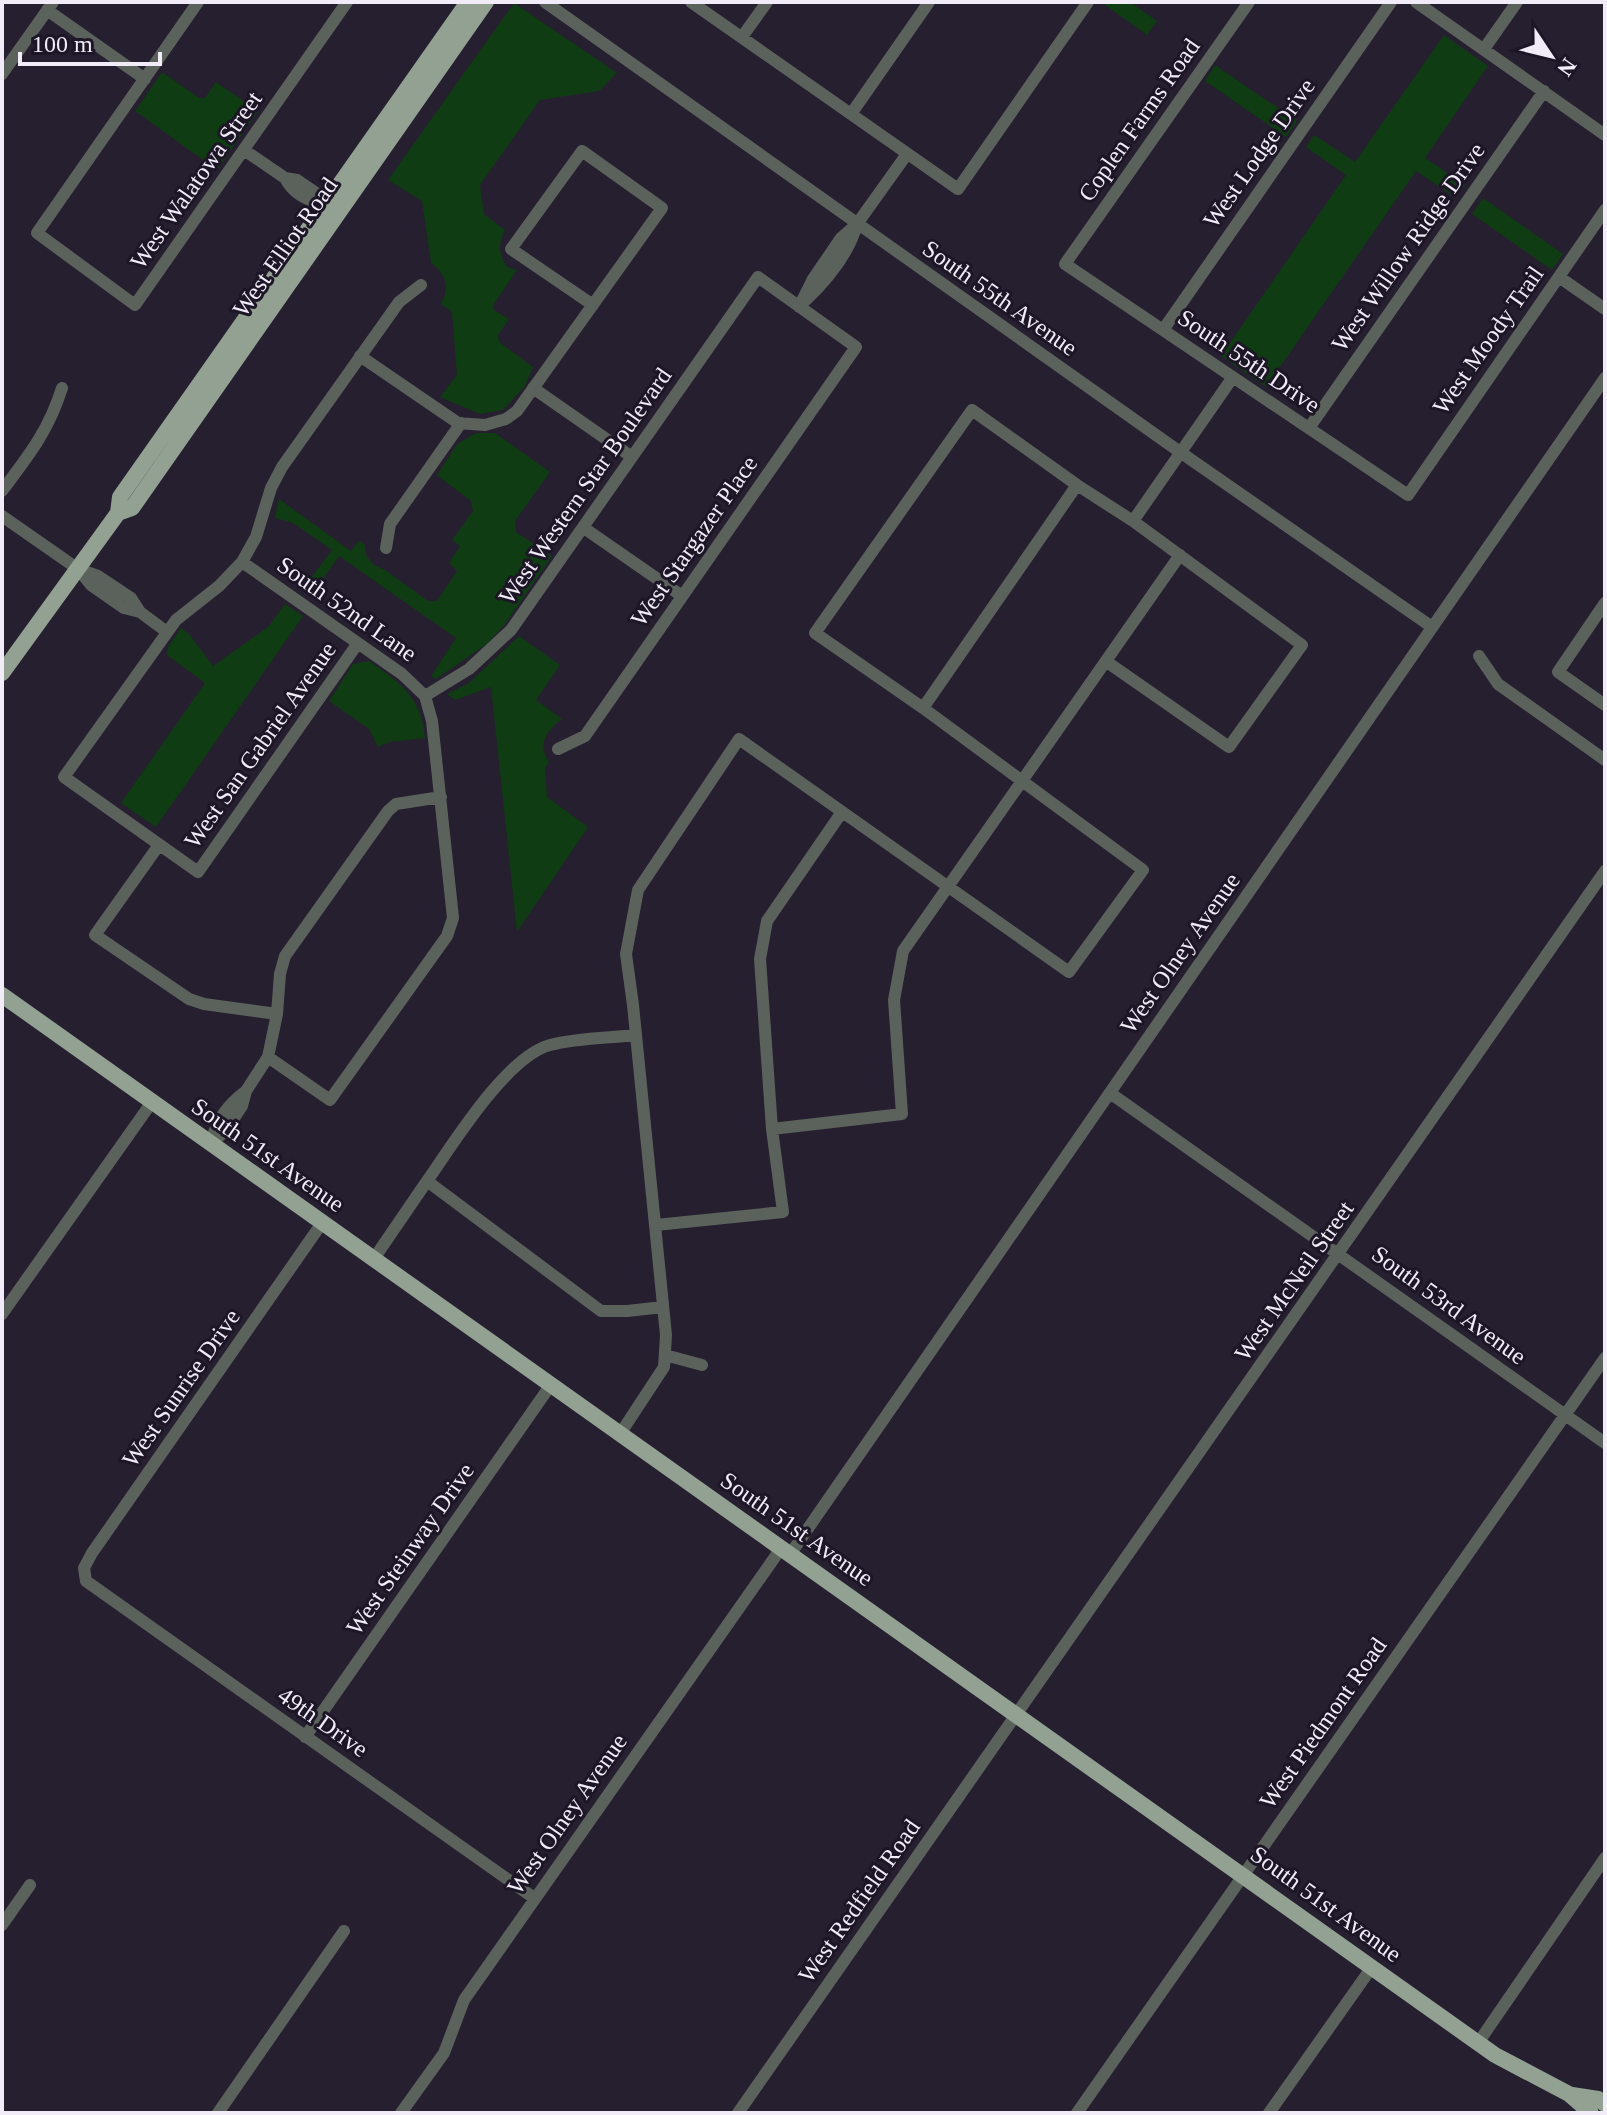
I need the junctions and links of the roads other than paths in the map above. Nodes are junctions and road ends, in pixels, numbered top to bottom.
1 (198, 2) edge
2 (347, 2) edge
3 (468, 2) edge
4 (486, 2) edge
5 (545, 2) edge
6 (691, 2) edge
7 (767, 2) edge
8 (929, 2) edge
9 (1088, 2) edge
10 (1249, 2) edge
11 (1391, 2) edge
12 (1416, 2) edge
13 (1517, 2) edge
14 (50, 6) edge
15 (742, 37) junction
16 (1484, 49) junction
17 (2, 74) edge
18 (145, 79) junction
19 (1544, 91) junction
20 (851, 114) junction
21 (1605, 135) edge
22 (244, 150) junction
23 (907, 154) junction
24 (331, 210) junction
25 (1605, 210) edge
26 (857, 224) junction
27 (1065, 264) joint
28 (1559, 277) junction
29 (421, 285) dead end
30 (593, 305) junction
31 (799, 307) junction
32 (1605, 309) edge
33 (1163, 330) junction
34 (360, 356) junction
35 (1233, 377) junction
36 (1605, 378) edge
37 (62, 388) dead end
38 (533, 388) junction
39 (461, 423) junction
40 (1309, 428) junction
41 (1180, 452) junction
42 (632, 457) junction
43 (1077, 485) junction
44 (2, 491) edge
45 (1408, 495) joint
46 (2, 516) edge
47 (1133, 521) junction
48 (584, 528) junction
49 (386, 548) dead end
50 (1180, 555) junction
51 (242, 562) junction
52 (78, 569) junction
53 (682, 596) junction
54 (1605, 603) edge
55 (1432, 627) junction
56 (167, 632) junction
57 (358, 643) junction
58 (1479, 656) dead end
59 (1107, 662) junction
60 (2, 673) edge
61 (425, 696) junction
62 (1605, 705) edge
63 (923, 708) junction
64 (558, 749) dead end
65 (1605, 760) edge
66 (1022, 780) junction
67 (441, 797) junction
68 (842, 812) junction
69 (159, 845) junction
70 (1605, 871) edge
71 (948, 887) junction
72 (2, 995) edge
73 (277, 1014) junction
74 (636, 1035) junction
75 (268, 1057) junction
76 (1110, 1093) junction
77 (152, 1102) junction
78 (772, 1129) junction
79 (211, 1144) junction
80 (427, 1181) junction
81 (322, 1223) junction
82 (656, 1225) junction
83 (1340, 1254) junction
84 (373, 1260) junction
85 (663, 1307) junction
86 (2, 1314) edge
87 (665, 1355) junction
88 (1605, 1358) edge
89 (702, 1365) dead end
90 (550, 1386) junction
91 (1565, 1415) junction
92 (620, 1434) junction
93 (1605, 1443) edge
94 (786, 1550) junction
95 (86, 1581) joint
96 (1016, 1713) junction
97 (305, 1737) junction
98 (1605, 1858) edge
99 (1244, 1874) junction
100 (30, 1885) dead end
101 (534, 1898) junction
102 (2, 1925) edge
103 (344, 1931) dead end
104 (1372, 1967) junction
105 (1478, 2043) junction
106 (1569, 2094) junction
107 (1605, 2104) edge
108 (218, 2113) edge
109 (401, 2113) edge
110 (738, 2113) edge
111 (1077, 2113) edge
112 (1269, 2113) edge
113 (1591, 2113) edge

1 - 18 street
2 - 22 street, West Walatowa Street
3 - 24 main road, West Elliot Road
4 - 24 main road, West Elliot Road
5 - 26 street, South 55th Avenue
6 - 15 street
7 - 15 street
8 - 20 street
9 - 23 street
10 - 27 street, Coplen Farms Road
11 - 33 street, West Lodge Drive
12 - 16 street
13 - 16 street
14 - 17 street
14 - 18 street
15 - 20 street
16 - 19 street
18 - 22 street, West Walatowa Street
19 - 21 street
19 - 40 street, West Willow Ridge Drive
20 - 23 street
22 - 24 street
23 - 26 street
24 - 52 main road, West Elliot Road
25 - 28 street, West Moody Trail
26 - 31 street
26 - 41 street, South 55th Avenue
27 - 33 street, South 55th Drive
28 - 32 street
28 - 45 street, West Moody Trail
29 - 34 street
30 - 30 street
30 - 38 street
31 - 42 street, West Western Star Boulevard
31 - 53 street, West Stargazer Place
33 - 35 street, South 55th Drive
34 - 39 street
34 - 51 street
35 - 40 street, South 55th Drive
35 - 41 street
36 - 55 street, West Olney Avenue
37 - 44 street
38 - 39 street
38 - 42 street
39 - 49 street
40 - 45 street, South 55th Drive
41 - 47 street
41 - 55 street, South 55th Avenue
42 - 48 street, West Western Star Boulevard
43 - 47 street
43 - 63 street
43 - 63 street
46 - 52 street
47 - 50 street
48 - 53 street
48 - 61 street, West Western Star Boulevard
50 - 59 street
50 - 59 street
51 - 56 street
51 - 57 street, South 52nd Lane
52 - 56 street
52 - 60 main road, West Elliot Road
53 - 64 street, West Stargazer Place
54 - 62 street
55 - 76 street, West Olney Avenue
56 - 69 street
57 - 61 street, South 52nd Lane
57 - 69 street, West San Gabriel Avenue
58 - 65 street
59 - 66 street
61 - 67 street
63 - 66 street
66 - 71 street
66 - 71 street
67 - 73 street
67 - 75 street
68 - 71 street
68 - 74 street
68 - 78 street
69 - 73 street, West San Gabriel Avenue
70 - 83 street, West McNeil Street
71 - 78 street
72 - 77 main road, South 51st Avenue
73 - 75 street
74 - 80 street
74 - 82 street
75 - 79 street
76 - 83 street, South 53rd Avenue
76 - 94 street, West Olney Avenue
77 - 79 main road, South 51st Avenue
77 - 86 street
78 - 82 street
79 - 81 main road, South 51st Avenue
80 - 84 street
80 - 85 street
81 - 84 main road, South 51st Avenue
81 - 95 street, West Sunrise Drive
82 - 85 street
83 - 91 street, South 53rd Avenue
83 - 96 street, West McNeil Street
84 - 90 main road, South 51st Avenue
85 - 87 street
87 - 89 street
87 - 92 street
88 - 91 street, West Piedmont Road
90 - 92 main road, South 51st Avenue
90 - 97 street, West Steinway Drive
91 - 93 street, South 53rd Avenue
91 - 99 street, West Piedmont Road
92 - 94 main road, South 51st Avenue
94 - 96 main road, South 51st Avenue
94 - 101 street, West Olney Avenue
95 - 97 street, 49th Drive
96 - 99 main road, South 51st Avenue
96 - 110 street, West Redfield Road
97 - 101 street, 49th Drive
98 - 105 street
99 - 104 main road, South 51st Avenue
99 - 111 street, West Piedmont Road
100 - 102 street
101 - 109 street, West Olney Avenue
103 - 108 street
104 - 105 main road, South 51st Avenue
104 - 112 street
105 - 106 main road, South 51st Avenue
106 - 107 main road, South 51st Avenue
106 - 113 main road, South 51st Avenue

